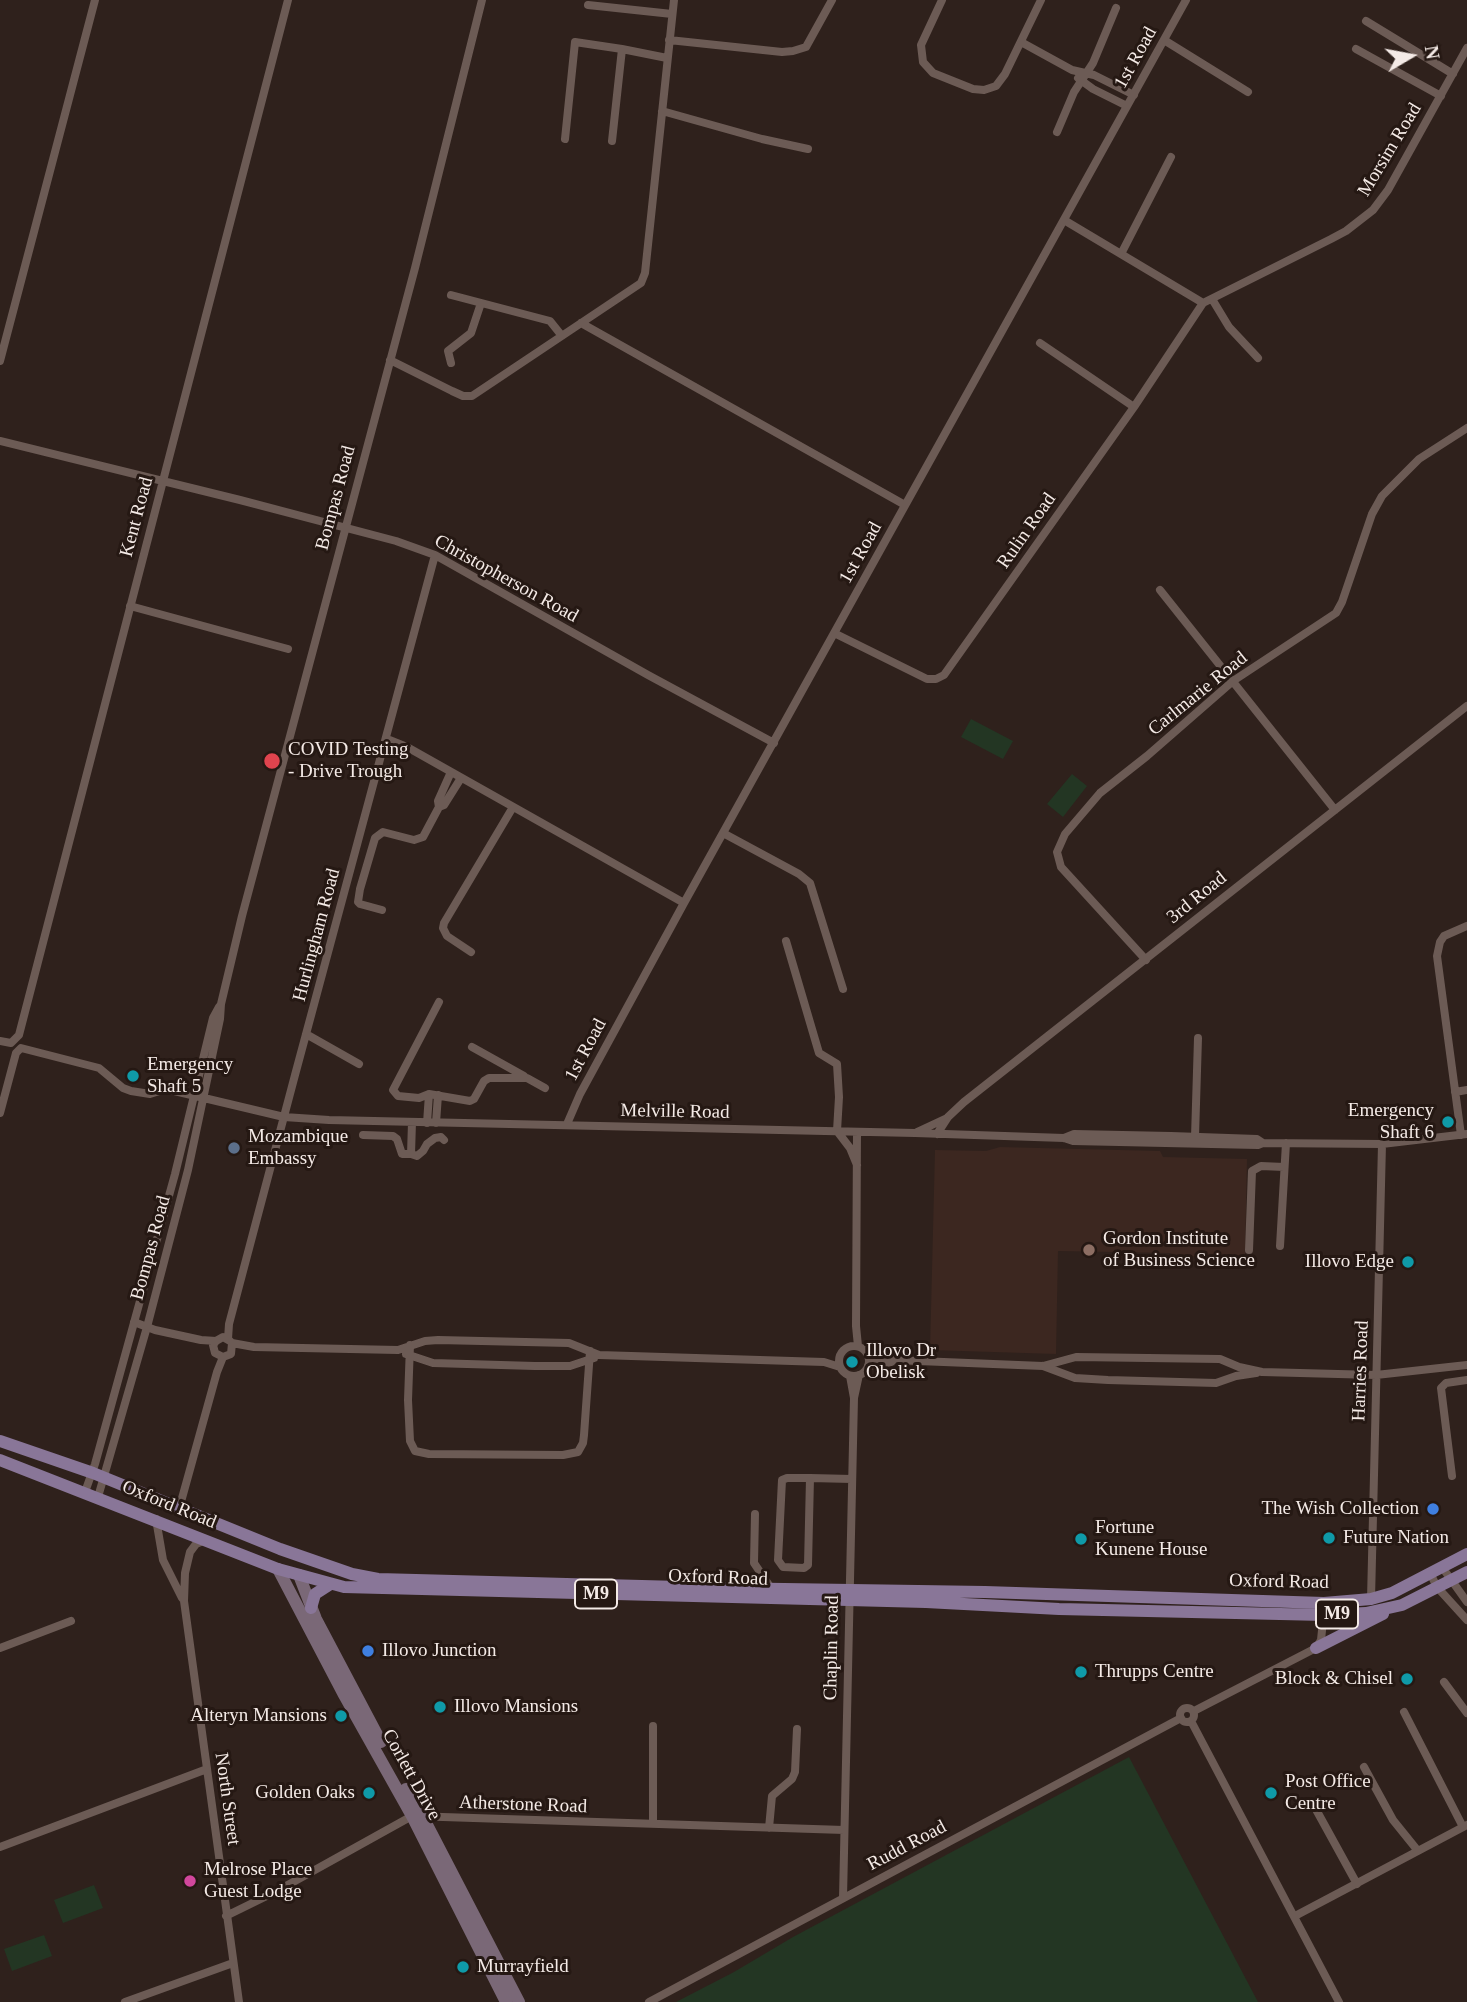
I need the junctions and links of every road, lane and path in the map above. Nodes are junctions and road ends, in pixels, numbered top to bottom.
1 (95, 0) edge
2 (288, 0) edge
3 (482, 0) edge
4 (674, 0) edge
5 (831, 0) edge
6 (942, 0) edge
7 (1041, 0) edge
8 (1186, 0) edge
9 (588, 5) dead end
10 (1116, 8) dead end
11 (672, 14) junction
12 (1366, 21) dead end
13 (669, 40) junction
14 (1164, 40) junction
15 (1021, 42) junction
16 (1467, 48) edge
17 (622, 49) junction
18 (1356, 49) dead end
19 (667, 58) junction
20 (1072, 70) junction
21 (1088, 72) junction
22 (1453, 74) junction
23 (1081, 82) junction
24 (1248, 92) dead end
25 (1134, 95) junction
26 (1441, 96) junction
27 (1127, 106) junction
28 (662, 111) junction
29 (1057, 132) dead end
30 (565, 139) dead end
31 (612, 141) dead end
32 (808, 149) dead end
33 (1171, 157) dead end
34 (1064, 220) junction
35 (1121, 254) junction
36 (451, 295) dead end
37 (1207, 301) junction
38 (481, 303) junction
39 (582, 323) junction
40 (562, 336) junction
41 (1040, 343) dead end
42 (1258, 358) dead end
43 (390, 360) junction
44 (0, 361) edge
45 (451, 363) dead end
46 (1134, 407) junction
47 (1467, 428) edge
48 (0, 441) edge
49 (163, 480) junction
50 (905, 505) junction
51 (345, 527) junction
52 (435, 555) junction
53 (1160, 590) dead end
54 (130, 607) junction
55 (834, 633) junction
56 (288, 649) dead end
57 (1233, 681) junction
58 (1467, 706) edge
59 (387, 739) junction
60 (774, 743) junction
61 (451, 772) junction
62 (461, 778) junction
63 (439, 807) junction
64 (513, 807) junction
65 (1335, 810) junction
66 (723, 833) junction
67 (684, 903) junction
68 (382, 910) dead end
69 (1467, 926) edge
70 (786, 941) dead end
71 (471, 952) dead end
72 (1146, 960) junction
73 (843, 989) dead end
74 (439, 1002) dead end
75 (221, 1004) junction
76 (306, 1034) junction
77 (1198, 1038) dead end
78 (0, 1041) edge
79 (16, 1045) junction
80 (472, 1047) dead end
81 (359, 1064) dead end
82 (527, 1078) junction
83 (545, 1088) dead end
84 (1467, 1090) edge
85 (1455, 1092) junction
86 (193, 1095) junction
87 (434, 1095) junction
88 (205, 1098) junction
89 (0, 1113) edge
90 (284, 1116) junction
91 (948, 1117) junction
92 (412, 1122) junction
93 (432, 1123) junction
94 (567, 1124) junction
95 (837, 1132) junction
96 (857, 1132) junction
97 (915, 1133) junction
98 (937, 1134) junction
99 (1464, 1134) edge
100 (363, 1135) dead end
101 (1195, 1137) junction
102 (1064, 1138) junction
103 (444, 1140) dead end
104 (1262, 1143) junction
105 (1286, 1143) junction
106 (1382, 1144) junction
107 (411, 1154) junction
108 (857, 1165) junction
109 (1284, 1167) junction
110 (1280, 1245) dead end
111 (1249, 1250) dead end
112 (134, 1322) junction
113 (147, 1327) junction
114 (410, 1345) junction
115 (854, 1346) junction
116 (223, 1347) junction
117 (398, 1350) junction
118 (409, 1355) junction
119 (590, 1355) junction
120 (839, 1362) junction
121 (868, 1363) junction
122 (1467, 1365) edge
123 (1043, 1366) junction
124 (1262, 1372) junction
125 (854, 1376) junction
126 (1377, 1376) junction
127 (1467, 1380) edge
128 (0, 1441) edge
129 (0, 1460) edge
130 (98, 1476) junction
131 (1452, 1476) dead end
132 (810, 1478) junction
133 (852, 1479) junction
134 (85, 1492) junction
135 (98, 1497) junction
136 (179, 1509) junction
137 (755, 1514) dead end
138 (156, 1519) junction
139 (205, 1540) junction
140 (280, 1549) junction
141 (1467, 1554) edge
142 (187, 1564) junction
143 (165, 1567) junction
144 (278, 1569) junction
145 (1436, 1570) junction
146 (1467, 1572) edge
147 (299, 1575) junction
148 (1451, 1580) junction
149 (330, 1585) junction
150 (1437, 1587) junction
151 (771, 1588) junction
152 (849, 1595) junction
153 (1371, 1598) junction
154 (184, 1601) junction
155 (1467, 1602) edge
156 (1402, 1605) junction
157 (311, 1608) junction
158 (1324, 1609) junction
159 (1467, 1620) edge
160 (71, 1621) dead end
161 (1315, 1647) junction
162 (0, 1648) edge
163 (1444, 1682) dead end
164 (1194, 1712) junction
165 (1404, 1712) dead end
166 (1467, 1713) edge
167 (1181, 1718) junction
168 (1191, 1721) junction
169 (653, 1726) dead end
170 (797, 1730) dead end
171 (1364, 1767) dead end
172 (207, 1769) junction
173 (1313, 1804) dead end
174 (418, 1816) junction
175 (653, 1824) junction
176 (1465, 1826) edge
177 (769, 1828) junction
178 (844, 1830) junction
179 (0, 1847) edge
180 (1418, 1851) junction
181 (1357, 1884) junction
182 (843, 1898) junction
183 (226, 1916) junction
184 (1295, 1916) junction
185 (233, 1963) junction
186 (125, 2002) edge
187 (239, 2002) edge
188 (506, 2002) edge
189 (519, 2002) edge
190 (649, 2002) edge
191 (1339, 2002) edge

1 - 44 street
2 - 49 street, Kent Road
3 - 43 street, Bompas Road
4 - 11 street
5 - 13 street
6 - 15 street
7 - 15 street
8 - 14 street, 1st Road
9 - 11 street
10 - 21 street
11 - 13 street
12 - 22 street
13 - 19 street
14 - 24 street
14 - 25 street, 1st Road
15 - 20 street
16 - 22 street, Morsim Road
17 - 19 street
17 - 30 street
17 - 31 street
18 - 26 street
19 - 28 street
20 - 21 street
20 - 23 street
21 - 23 street
21 - 25 street
22 - 26 street, Morsim Road
23 - 27 street
23 - 29 street
25 - 27 street, 1st Road
26 - 37 street, Morsim Road
27 - 34 street, 1st Road
28 - 32 street
28 - 39 street
33 - 35 street
34 - 35 street
34 - 50 street, 1st Road
35 - 37 street
36 - 38 street
37 - 42 street
37 - 46 street, Rulin Road
38 - 40 street
38 - 45 street
39 - 40 street
39 - 50 street
40 - 43 street
41 - 46 street
43 - 51 street, Bompas Road
46 - 55 street, Rulin Road
47 - 57 street, Carlmarie Road
48 - 49 street, Christopherson Road
49 - 51 street, Christopherson Road
49 - 54 street, Kent Road
50 - 55 street, 1st Road
51 - 52 street, Christopherson Road
51 - 75 street, Bompas Road
52 - 59 street, Hurlingham Road
52 - 60 street, Christopherson Road
53 - 57 street
54 - 56 street
54 - 79 street, Kent Road
55 - 60 street, 1st Road
57 - 65 street
57 - 72 street, Carlmarie Road
58 - 65 street, 3rd Road
59 - 61 street
59 - 76 street, Hurlingham Road
60 - 66 street, 1st Road
61 - 62 street
61 - 63 street
62 - 63 street
62 - 64 street
63 - 68 street
64 - 67 street
64 - 71 street
65 - 72 street, 3rd Road
66 - 67 street, 1st Road
66 - 73 street
67 - 94 street, 1st Road
69 - 85 street
70 - 95 street
72 - 91 street, 3rd Road
74 - 87 street
75 - 86 street, Bompas Road
75 - 88 street, Bompas Road
76 - 81 street
76 - 90 street, Hurlingham Road
77 - 101 street
78 - 79 street, Melville Road
79 - 86 street, Melville Road
79 - 89 street, Kent Road
80 - 82 street
82 - 83 street
82 - 87 street
84 - 85 street
85 - 99 street
86 - 88 street, Melville Road
86 - 112 street, Bompas Road
87 - 93 street
88 - 90 street, Melville Road
88 - 113 street, Bompas Road
90 - 92 street, Melville Road
90 - 116 street, Hurlingham Road
91 - 97 street, 3rd Road
91 - 98 street, 3rd Road
92 - 93 street, Melville Road
92 - 107 street
93 - 94 street, Melville Road
94 - 95 street, Melville Road
95 - 96 street, Melville Road
95 - 108 street
96 - 97 street, Melville Road
96 - 108 street
97 - 98 street, Melville Road
98 - 102 street, Melville Road
99 - 106 street, Melville Road
100 - 107 street
101 - 102 street, Melville Road
101 - 104 street, Melville Road
102 - 104 street, Melville Road
103 - 107 street
104 - 105 street, Melville Road
105 - 106 street, Melville Road
105 - 109 street
106 - 126 street, Harries Road
108 - 115 street
109 - 110 street
109 - 111 street
112 - 113 street
112 - 130 street, Bompas Road
113 - 116 street
113 - 130 street, Bompas Road
114 - 117 street
114 - 118 street
114 - 119 street
115 - 120 street
115 - 121 street
116 - 117 street
116 - 136 street, Hurlingham Road
117 - 118 street
118 - 119 street
118 - 119 street
119 - 120 street
120 - 125 street
121 - 123 street
121 - 125 street
122 - 126 street
123 - 124 street
123 - 124 street
124 - 126 street
125 - 133 street, Chaplin Road
126 - 153 street, Harries Road
127 - 131 street
128 - 130 main road, Oxford Road / M9
129 - 134 main road, Oxford Road / M9
130 - 134 street, Bompas Road
130 - 135 street, Bompas Road
130 - 136 main road, Oxford Road / M9
132 - 132 street
132 - 133 street
133 - 152 street, Chaplin Road
134 - 135 main road, Oxford Road / M9
135 - 138 main road, Oxford Road / M9
136 - 140 main road, Oxford Road / M9
137 - 151 street
138 - 139 main road, Oxford Road / M9
138 - 143 street, North Street
139 - 142 street
139 - 144 main road, Oxford Road / M9
140 - 147 main road
140 - 151 main road, Oxford Road / M9
141 - 145 main road, M9
142 - 143 street
142 - 154 street, North Street
143 - 154 street, North Street
144 - 147 main road, Oxford Road / M9
144 - 174 main road, Corlett Drive
145 - 148 street
145 - 150 street
145 - 153 main road, Oxford Road / M9
146 - 148 main road, M9
147 - 149 main road, Oxford Road / M9
147 - 157 main road, Corlett Drive
148 - 150 main road, Oxford Road / M9
148 - 155 street
149 - 152 main road, Oxford Road / M9
149 - 157 main road
150 - 156 main road, Oxford Road / M9
150 - 159 street
151 - 152 main road, Oxford Road / M9
152 - 158 main road, Oxford Road / M9
152 - 178 street, Chaplin Road
153 - 158 main road, Oxford Road / M9
154 - 172 street, North Street
156 - 158 main road, Oxford Road / M9
156 - 161 main road
157 - 174 main road, Corlett Drive
158 - 161 street
160 - 162 street
161 - 164 street
163 - 166 street
164 - 167 street
164 - 168 street
165 - 176 street
167 - 168 street
167 - 182 street, Rudd Road
168 - 184 street
169 - 175 street
170 - 177 street
171 - 180 street
172 - 179 street
172 - 183 street, North Street
173 - 181 street
174 - 175 street, Atherstone Road
174 - 183 street
174 - 188 main road, Corlett Drive
174 - 189 main road, Corlett Drive
175 - 177 street, Atherstone Road
176 - 180 street
177 - 178 street, Atherstone Road
178 - 182 street, Chaplin Road
180 - 181 street
181 - 184 street
182 - 190 street, Rudd Road
183 - 185 street, North Street
184 - 191 street
185 - 186 street
185 - 187 street, North Street

